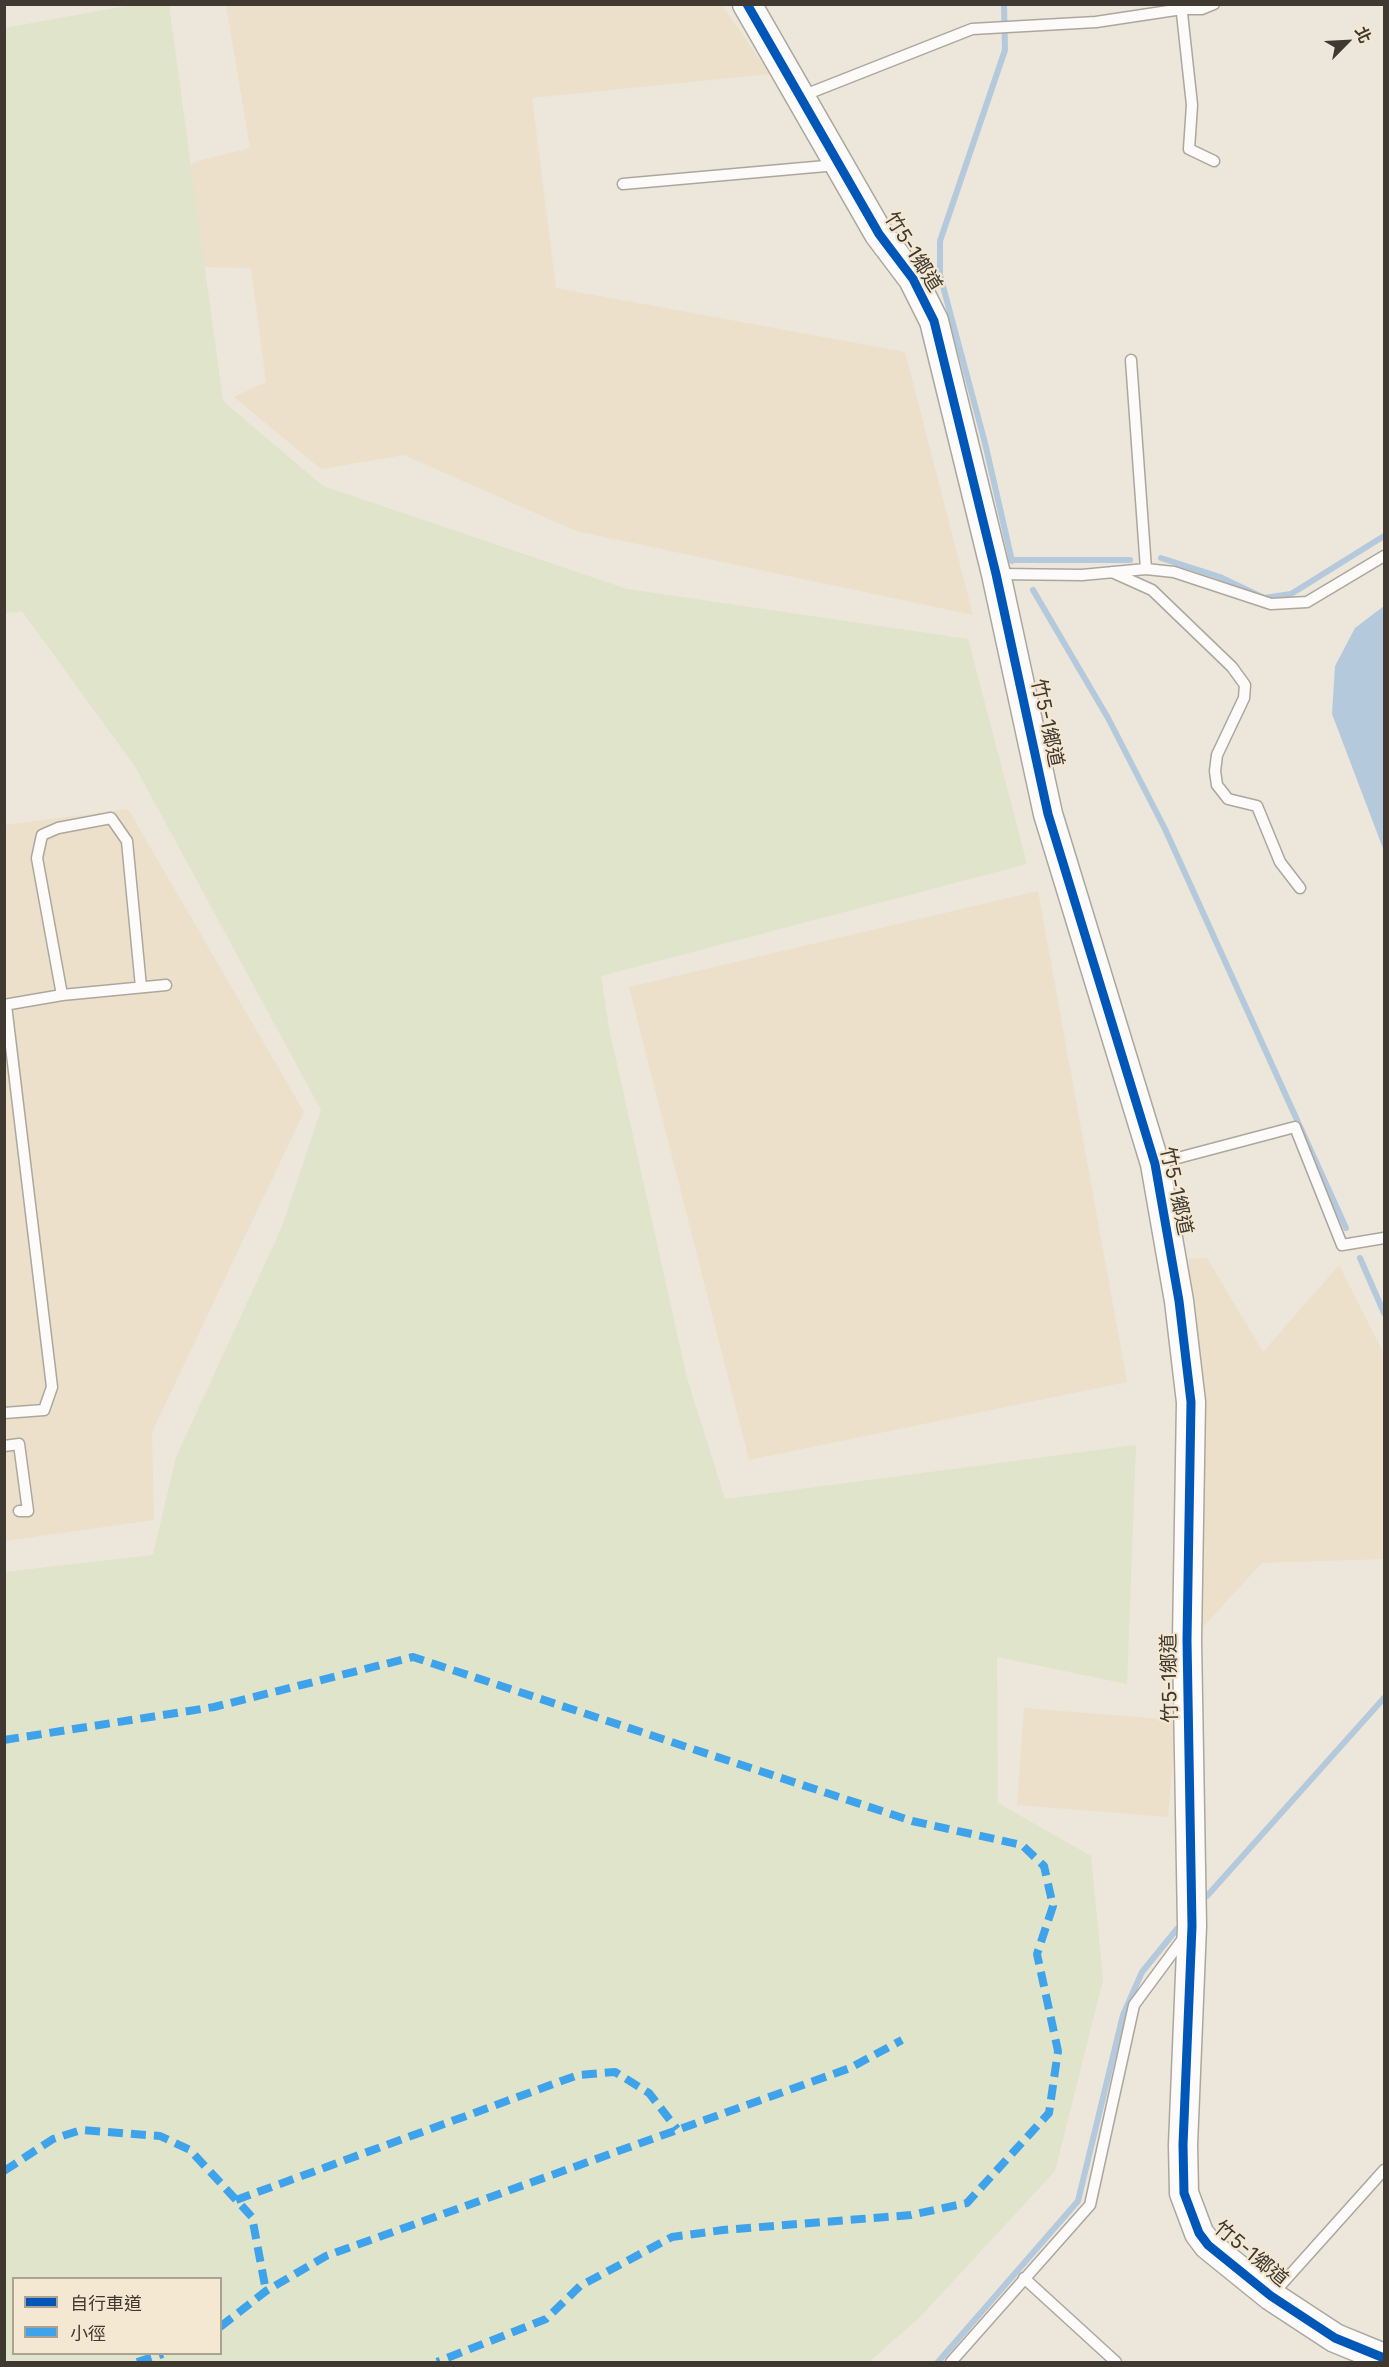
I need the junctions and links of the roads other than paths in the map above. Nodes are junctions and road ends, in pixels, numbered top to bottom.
1 (747, 4) edge
2 (1214, 4) edge
3 (1181, 7) edge
4 (802, 96) junction
5 (1214, 161) dead end
6 (840, 164) junction
7 (623, 184) dead end
8 (1131, 360) dead end
9 (1384, 556) edge
10 (1146, 569) junction
11 (1112, 572) junction
12 (996, 574) junction
13 (1300, 888) dead end
14 (166, 985) dead end
15 (141, 987) junction
16 (62, 995) junction
17 (5, 1005) edge
18 (1155, 1164) junction
19 (1384, 1238) edge
20 (4, 1413) edge
21 (4, 1446) edge
22 (18, 1511) dead end
23 (1192, 1926) junction
24 (1384, 2170) edge
25 (1024, 2278) junction
26 (1271, 2296) junction
27 (1384, 2358) edge
28 (951, 2362) edge
29 (1116, 2362) edge

1 - 4 street, 竹5-1鄉道
2 - 3 lane
3 - 4 lane
3 - 5 lane
4 - 6 street, 竹5-1鄉道
6 - 7 lane
6 - 12 street, 竹5-1鄉道
8 - 10 lane
9 - 10 lane
10 - 11 lane
11 - 12 lane
11 - 13 lane
12 - 18 street, 竹5-1鄉道
14 - 15 lane
15 - 16 lane
15 - 16 lane
16 - 17 lane
17 - 20 lane
18 - 19 lane
18 - 23 street, 竹5-1鄉道
21 - 22 lane
23 - 25 lane
23 - 26 street, 竹5-1鄉道
24 - 26 lane
25 - 28 lane
25 - 29 lane
26 - 27 street, 竹5-1鄉道

